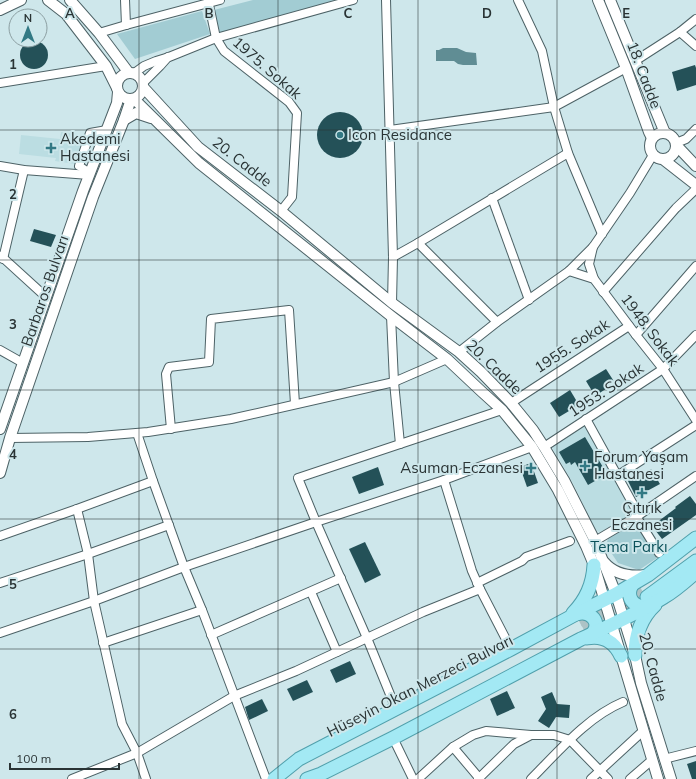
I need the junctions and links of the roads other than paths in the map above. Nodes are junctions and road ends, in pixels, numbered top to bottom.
1 (21, 0) edge
2 (48, 0) edge
3 (70, 0) edge
4 (125, 0) edge
5 (220, 0) edge
6 (353, 0) edge
7 (386, 0) edge
8 (518, 0) edge
9 (598, 0) edge
10 (610, 0) edge
11 (208, 2) edge
12 (0, 10) edge
13 (696, 19) edge
14 (126, 25) junction
15 (680, 32) junction
16 (99, 33) junction
17 (216, 38) junction
18 (696, 46) edge
19 (169, 57) junction
20 (635, 62) junction
21 (106, 66) junction
22 (626, 68) junction
23 (131, 73) junction
24 (0, 83) edge
25 (143, 85) junction
26 (118, 90) junction
27 (132, 99) junction
28 (554, 107) junction
29 (153, 118) junction
30 (124, 120) junction
31 (696, 129) edge
32 (107, 130) junction
33 (390, 130) junction
34 (665, 133) junction
35 (652, 138) junction
36 (676, 144) junction
37 (568, 153) junction
38 (653, 155) junction
39 (664, 160) junction
40 (0, 166) edge
41 (696, 166) edge
42 (24, 170) junction
43 (90, 174) junction
44 (696, 185) edge
45 (696, 189) edge
46 (492, 198) junction
47 (281, 211) junction
48 (602, 234) junction
49 (418, 243) junction
50 (593, 247) junction
51 (2, 257) edge
52 (393, 257) junction
53 (696, 266) edge
54 (569, 271) junction
55 (594, 280) junction
56 (603, 292) junction
57 (46, 297) junction
58 (528, 300) junction
59 (392, 303) junction
60 (391, 316) junction
61 (497, 322) junction
62 (629, 326) junction
63 (636, 335) junction
64 (696, 335) edge
65 (0, 350) edge
66 (459, 352) junction
67 (447, 359) junction
68 (23, 363) junction
69 (663, 369) junction
70 (394, 382) junction
71 (511, 403) junction
72 (295, 404) junction
73 (502, 410) junction
74 (586, 419) junction
75 (696, 420) edge
76 (696, 425) edge
77 (0, 429) edge
78 (170, 429) junction
79 (138, 433) junction
80 (10, 438) junction
81 (400, 444) junction
82 (532, 447) junction
83 (544, 447) junction
84 (0, 473) edge
85 (617, 476) junction
86 (696, 476) edge
87 (444, 480) junction
88 (153, 481) junction
89 (78, 509) junction
90 (637, 516) junction
91 (316, 522) junction
92 (169, 525) junction
93 (0, 536) edge
94 (696, 538) edge
95 (570, 541) dead end
96 (595, 541) junction
97 (696, 549) edge
98 (659, 553) dead end
99 (88, 554) junction
100 (696, 561) edge
101 (598, 562) junction
102 (184, 567) junction
103 (696, 572) edge
104 (648, 575) junction
105 (341, 578) junction
106 (0, 583) edge
107 (479, 586) junction
108 (311, 592) junction
109 (616, 594) junction
110 (642, 594) junction
111 (663, 597) junction
112 (604, 599) junction
113 (94, 601) junction
114 (202, 610) junction
115 (624, 618) junction
116 (612, 625) junction
117 (580, 626) junction
118 (0, 633) edge
119 (211, 635) junction
120 (367, 638) junction
121 (103, 643) junction
122 (511, 649) junction
123 (337, 652) junction
124 (621, 656) junction
125 (634, 656) junction
126 (234, 696) junction
127 (623, 702) dead end
128 (396, 708) junction
129 (643, 731) junction
130 (531, 735) junction
131 (570, 740) junction
132 (396, 744) dead end
133 (453, 747) junction
134 (696, 751) edge
135 (137, 753) junction
136 (664, 759) junction
137 (652, 760) junction
138 (600, 771) junction
139 (72, 779) edge
140 (146, 779) edge
141 (266, 779) edge
142 (274, 779) edge
143 (299, 779) edge
144 (307, 779) edge
145 (413, 779) edge
146 (418, 779) edge
147 (479, 779) edge
148 (531, 779) edge
149 (591, 779) edge
150 (608, 779) edge
151 (630, 779) edge
152 (658, 779) edge
153 (671, 779) edge

1 - 12 street
2 - 21 street
3 - 16 street
4 - 14 street
5 - 11 street
6 - 17 street
7 - 33 street
8 - 28 street
9 - 22 street, 18. Cadde
10 - 20 street, 18. Cadde
11 - 14 street
11 - 17 street
13 - 15 street
14 - 16 street
15 - 18 street
15 - 20 street
16 - 23 street
17 - 19 street
17 - 47 street, 1975. Sokak
19 - 23 street
19 - 25 street
20 - 34 street, 18. Cadde
21 - 24 street
21 - 26 street
22 - 28 street
22 - 35 street, 18. Cadde
23 - 25 street
23 - 26 street
25 - 27 street
25 - 47 street, 20. Cadde
26 - 27 street
26 - 32 street, Barbaros Bulvarı
27 - 29 street, 20. Cadde
27 - 30 street, Barbaros Bulvarı
28 - 33 street
28 - 37 street
29 - 30 street
29 - 60 street, 20. Cadde
30 - 80 street, Barbaros Bulvarı
31 - 36 street
32 - 43 street, Barbaros Bulvarı
32 - 43 street
33 - 52 street
34 - 35 street
34 - 36 street, 18. Cadde
35 - 38 street, 18. Cadde
36 - 39 street
36 - 41 street, 18. Cadde
37 - 46 street
37 - 48 street
38 - 39 street
38 - 48 street
39 - 44 street
40 - 42 street
42 - 43 street
42 - 51 street
43 - 57 street, Barbaros Bulvarı
45 - 56 street
46 - 49 street
46 - 58 street
47 - 59 street, 20. Cadde
48 - 50 street
49 - 52 street
49 - 61 street
50 - 54 street
50 - 55 street
51 - 57 street
52 - 59 street
53 - 63 street
54 - 55 street
54 - 58 street
55 - 56 street, 1948. Sokak
56 - 62 street, 1948. Sokak
57 - 68 street, Barbaros Bulvarı
58 - 61 street
59 - 66 street, 20. Cadde
60 - 67 street, 20. Cadde
60 - 70 street
61 - 66 street
62 - 63 street, 1948. Sokak
62 - 71 street, 1955. Sokak
63 - 69 street, 1948. Sokak
64 - 69 street, 1953. Sokak
65 - 68 street
66 - 71 street, 20. Cadde
67 - 70 street
67 - 73 street, 20. Cadde
68 - 77 street, Barbaros Bulvarı
69 - 74 street, 1953. Sokak
69 - 75 street, 1948. Sokak
70 - 72 street
70 - 81 street
71 - 83 street, 20. Cadde
72 - 78 street
72 - 78 street
73 - 81 street
73 - 82 street, 20. Cadde
74 - 83 street, 1953. Sokak
74 - 85 street
76 - 85 street
78 - 79 street
79 - 80 street
79 - 88 street
80 - 84 street, Barbaros Bulvarı
81 - 91 street
82 - 87 street
82 - 101 street, 20. Cadde
83 - 96 street, 20. Cadde
85 - 90 street
86 - 90 street
87 - 91 street
87 - 107 street
88 - 89 street
88 - 92 street
89 - 93 street
89 - 99 street
90 - 96 street
90 - 98 street
91 - 102 street
91 - 105 street
92 - 99 street
92 - 102 street
94 - 104 main road
95 - 107 street
96 - 101 street, 20. Cadde
97 - 110 main road
99 - 106 street
99 - 113 street
100 - 110 main road
101 - 104 street
101 - 109 street, 20. Cadde
101 - 112 street, 20. Cadde
101 - 117 main road
102 - 113 street
102 - 114 street
103 - 111 main road
104 - 110 main road
105 - 108 street
105 - 120 street
107 - 120 street
107 - 122 street
108 - 119 street
108 - 123 street
109 - 110 main road
109 - 112 main road
109 - 115 street, 20. Cadde
110 - 111 main road
110 - 115 main road
111 - 125 main road
112 - 116 street, 20. Cadde
112 - 117 main road
113 - 118 street
113 - 121 street
114 - 119 street
114 - 121 street
115 - 116 main road
115 - 125 street, 20. Cadde
116 - 117 main road
116 - 124 street, 20. Cadde
117 - 122 main road
117 - 124 main road
117 - 142 main road, Hüseyin Okan Merzeci Bulvarı
117 - 143 main road, Hüseyin Okan Merzeci Bulvarı
117 - 144 main road
119 - 126 street
120 - 123 street
120 - 128 street
121 - 135 street
122 - 128 main road
123 - 126 street
124 - 129 street, 20. Cadde
125 - 136 street, 20. Cadde
126 - 135 street
126 - 141 street
127 - 131 street
128 - 142 main road
129 - 137 street, 20. Cadde
129 - 138 street
130 - 131 street
130 - 133 street
130 - 147 street
131 - 138 street
131 - 148 street
132 - 145 street
133 - 146 street
133 - 147 street
134 - 136 street
135 - 139 street
135 - 140 street
136 - 153 street, 20. Cadde
137 - 151 street
137 - 152 street, 20. Cadde
138 - 149 street
138 - 150 street

